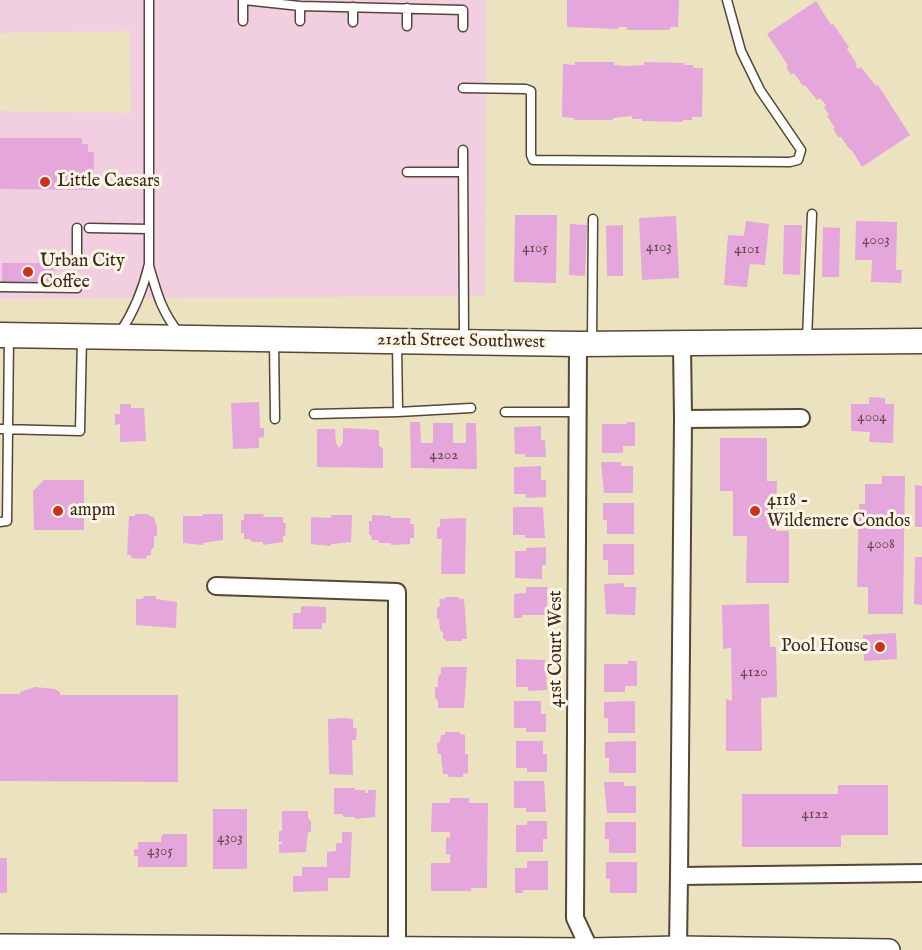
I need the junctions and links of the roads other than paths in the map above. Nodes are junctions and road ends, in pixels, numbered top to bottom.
1 (149, 0) edge
2 (244, 0) edge
3 (727, 0) edge
4 (442, 4) edge
5 (300, 6) junction
6 (353, 7) junction
7 (407, 8) junction
8 (243, 21) dead end
9 (300, 21) dead end
10 (353, 22) dead end
11 (407, 26) dead end
12 (463, 27) dead end
13 (463, 88) dead end
14 (463, 150) dead end
15 (407, 172) dead end
16 (463, 172) junction
17 (812, 214) dead end
18 (593, 219) dead end
19 (77, 228) dead end
20 (89, 228) dead end
21 (149, 229) junction
22 (77, 254) dead end
23 (149, 264) junction
24 (0, 287) edge
25 (77, 288) dead end
26 (5, 335) edge
27 (82, 336) junction
28 (117, 337) junction
29 (183, 338) junction
30 (274, 339) junction
31 (397, 341) junction
32 (922, 341) edge
33 (464, 342) junction
34 (807, 342) junction
35 (585, 344) junction
36 (682, 344) junction
37 (471, 408) dead end
38 (398, 412) junction
39 (505, 412) dead end
40 (577, 412) junction
41 (314, 414) dead end
42 (801, 418) dead end
43 (275, 419) dead end
44 (683, 419) junction
45 (4, 430) edge
46 (0, 522) edge
47 (216, 586) dead end
48 (922, 873) edge
49 (679, 876) junction
50 (0, 945) edge
51 (678, 947) junction
52 (397, 948) junction
53 (590, 950) edge
54 (867, 950) edge
55 (889, 950) edge

1 - 21 lane
2 - 5 lane
2 - 8 lane
3 - 13 lane
4 - 7 lane
4 - 12 lane
5 - 6 lane
5 - 9 lane
6 - 7 lane
6 - 10 lane
7 - 11 lane
14 - 16 lane
15 - 16 lane
16 - 33 lane
17 - 34 lane
18 - 35 lane
19 - 22 lane
20 - 21 lane
21 - 23 lane
23 - 28 lane
23 - 29 lane
24 - 25 lane
26 - 27 main road, 212th Street Southwest
26 - 45 lane
27 - 28 main road, 212th Street Southwest
27 - 45 lane
28 - 29 main road, 212th Street Southwest
29 - 30 main road, 212th Street Southwest
30 - 31 main road, 212th Street Southwest
30 - 43 lane
31 - 33 main road, 212th Street Southwest
31 - 38 lane
32 - 34 main road, 212th Street Southwest
33 - 35 main road, 212th Street Southwest
34 - 36 main road, 212th Street Southwest
35 - 36 main road, 212th Street Southwest
35 - 40 street, 41st Court West
36 - 44 street
37 - 38 lane
38 - 41 lane
39 - 40 lane
40 - 53 street, 41st Court West
42 - 44 street
44 - 49 street
45 - 46 lane
47 - 52 street
48 - 49 street
49 - 51 street
50 - 52 street
51 - 53 street
51 - 54 street
52 - 53 street
54 - 55 street

